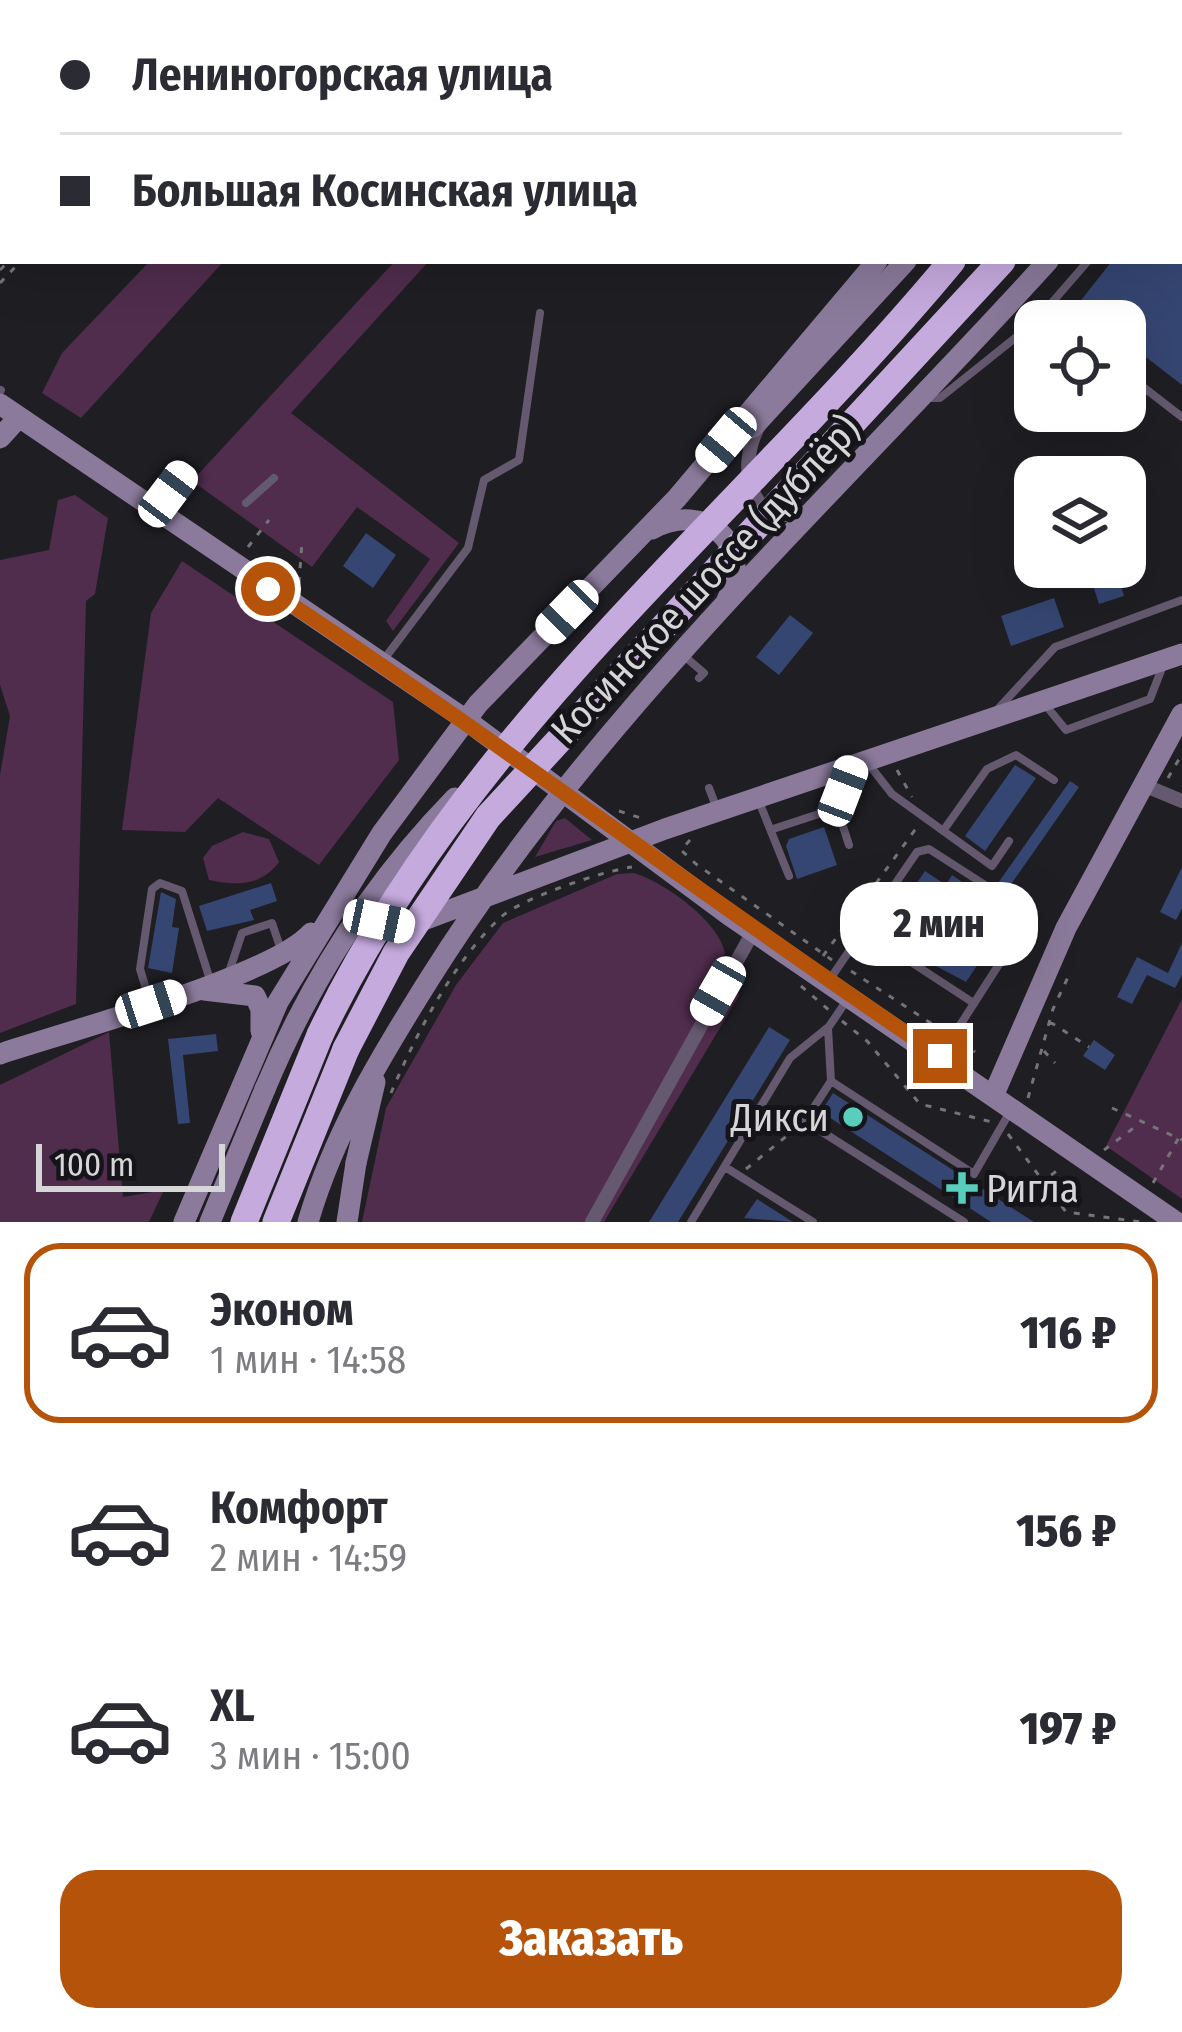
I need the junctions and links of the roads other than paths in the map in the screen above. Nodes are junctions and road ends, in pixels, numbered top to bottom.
1 (874, 264) edge
2 (903, 264) edge
3 (949, 264) edge
4 (999, 264) edge
5 (1045, 264) edge
6 (1086, 264) edge
7 (1057, 300) edge
8 (540, 313) dead end
9 (1014, 338) edge
10 (1146, 389) edge
11 (924, 398) junction
12 (9, 410) edge
13 (766, 414) junction
14 (1182, 417) edge
15 (0, 438) edge
16 (183, 473) dead end
17 (274, 478) dead end
18 (677, 498) junction
19 (246, 503) dead end
20 (823, 504) junction
21 (154, 511) junction
22 (644, 533) junction
23 (1182, 600) edge
24 (721, 611) junction
25 (682, 653) junction
26 (1173, 657) edge
27 (382, 663) junction
28 (699, 678) dead end
29 (1042, 701) junction
30 (1182, 714) edge
31 (990, 718) junction
32 (466, 720) junction
33 (506, 746) junction
34 (860, 764) junction
35 (1054, 780) dead end
36 (709, 788) dead end
37 (1151, 788) junction
38 (558, 791) junction
39 (758, 797) junction
40 (1182, 801) edge
41 (837, 808) junction
42 (718, 811) junction
43 (773, 829) junction
44 (943, 831) junction
45 (1010, 841) dead end
46 (632, 845) junction
47 (849, 845) dead end
48 (368, 854) junction
49 (789, 876) dead end
50 (478, 904) junction
51 (329, 914) junction
52 (946, 924) dead end
53 (862, 930) junction
54 (753, 932) junction
55 (935, 940) dead end
56 (283, 954) junction
57 (834, 973) junction
58 (210, 983) junction
59 (850, 995) junction
60 (972, 1002) junction
61 (151, 1004) junction
62 (828, 1028) junction
63 (946, 1047) junction
64 (383, 1053) junction
65 (0, 1054) edge
66 (254, 1054) junction
67 (831, 1081) junction
68 (1011, 1100) junction
69 (724, 1167) junction
70 (1174, 1220) edge
71 (184, 1222) edge
72 (210, 1222) edge
73 (244, 1222) edge
74 (276, 1222) edge
75 (308, 1222) edge
76 (347, 1222) edge
77 (592, 1222) edge
78 (692, 1222) edge
79 (813, 1222) edge
80 (964, 1222) edge

1 - 18 main road, Косинское шоссе (дублёр)
2 - 13 main road
3 - 33 highway, bridge
4 - 74 highway, bridge
5 - 11 main road, Косинское шоссе (дублёр)
6 - 7 lane
8 - 27 lane
9 - 11 lane
10 - 14 lane
11 - 20 main road, Косинское шоссе (дублёр)
12 - 15 main road
12 - 21 main road
13 - 18 main road
13 - 20 street
16 - 21 lane
17 - 19 lane
18 - 22 main road, Косинское шоссе (дублёр)
20 - 24 main road, Косинское шоссе (дублёр)
21 - 27 main road
22 - 24 main road
22 - 32 main road, Косинское шоссе (дублёр)
23 - 31 lane
24 - 25 main road, Косинское шоссе (дублёр)
25 - 28 lane
25 - 38 main road, Косинское шоссе (дублёр)
26 - 29 main road
26 - 29 lane
27 - 32 main road
29 - 31 main road
30 - 37 main road
31 - 34 main road
32 - 38 main road
32 - 48 main road, Косинское шоссе (дублёр)
33 - 72 main road, bridge
33 - 73 highway, bridge
34 - 39 main road
34 - 41 lane
34 - 44 lane
35 - 44 lane
36 - 42 lane
37 - 40 street
37 - 68 main road
38 - 46 main road
38 - 50 main road, Косинское шоссе (дублёр)
39 - 42 main road
39 - 43 lane
41 - 43 lane
41 - 47 lane
42 - 46 main road
43 - 49 lane
44 - 45 lane
46 - 50 main road
46 - 54 main road
48 - 50 main road
48 - 51 main road, Косинское шоссе (дублёр)
50 - 64 main road, Косинское шоссе (дублёр)
51 - 56 main road
51 - 66 main road, Косинское шоссе (дублёр)
52 - 55 lane
53 - 57 lane
53 - 60 lane
53 - 60 lane
54 - 57 main road
54 - 77 street
56 - 58 main road
56 - 58 lane
57 - 59 main road
58 - 61 main road
58 - 61 lane
58 - 66 main road
59 - 62 lane
59 - 63 main road
60 - 63 lane
61 - 65 main road
62 - 67 lane
62 - 69 lane
63 - 68 main road
64 - 75 main road, Косинское шоссе (дублёр)
64 - 76 main road, bridge
66 - 71 main road, Косинское шоссе (дублёр)
67 - 68 lane
67 - 80 lane
68 - 70 main road
69 - 78 lane
69 - 79 lane

